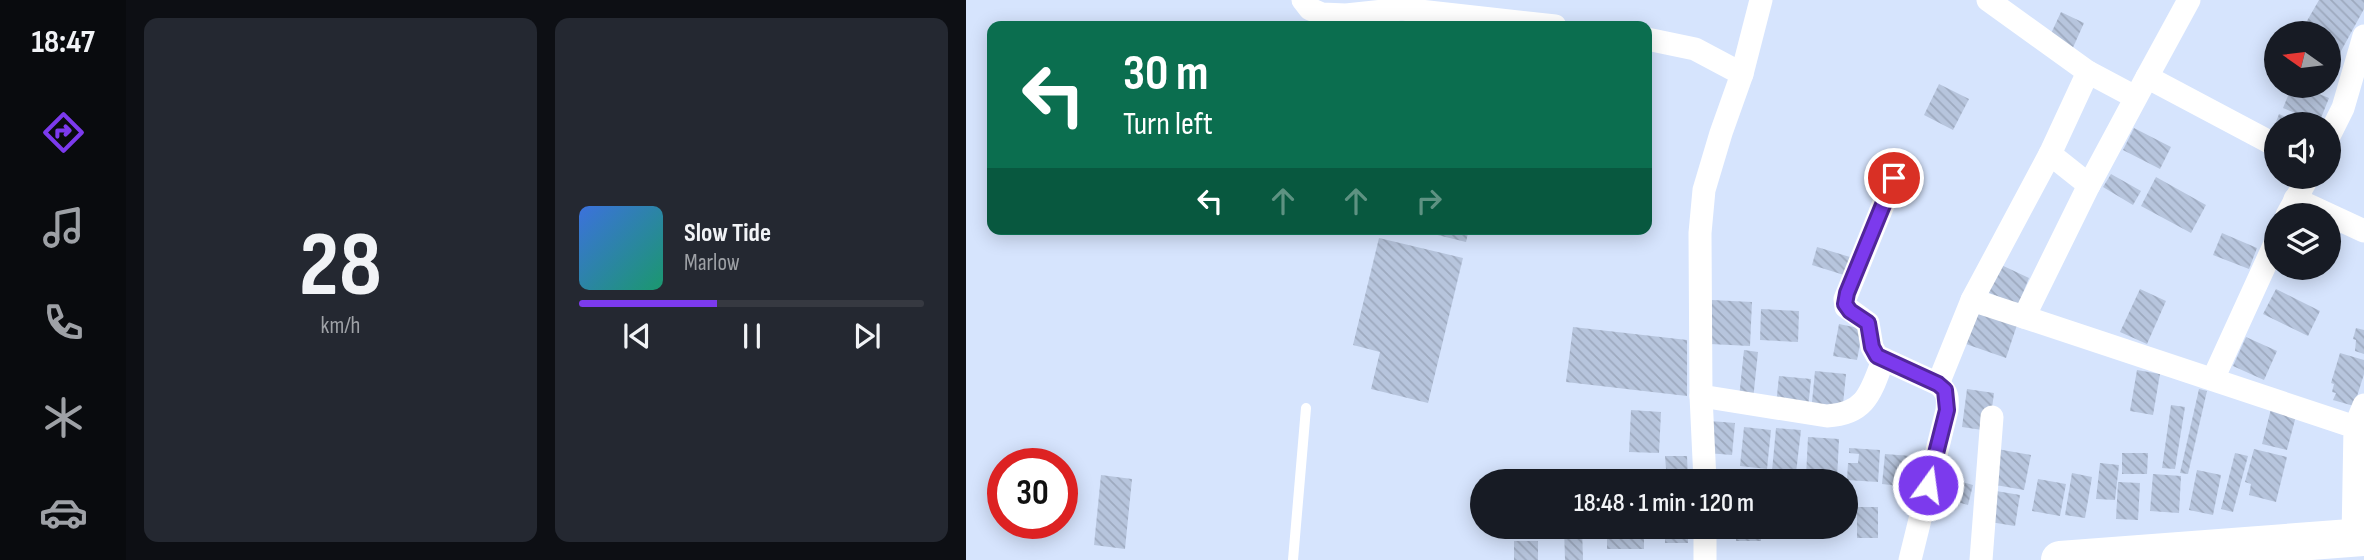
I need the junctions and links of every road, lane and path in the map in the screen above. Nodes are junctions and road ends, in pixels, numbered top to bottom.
1 (1303, 0) edge
2 (1761, 0) edge
3 (1988, 0) edge
4 (2189, 0) edge
5 (1510, 21) edge
6 (2364, 36) edge
7 (1652, 40) edge
8 (2088, 72) junction
9 (1742, 74) junction
10 (2147, 77) junction
11 (2135, 97) junction
12 (2341, 112) edge
13 (2264, 139) edge
14 (2050, 154) junction
15 (1894, 178) dead end
16 (2089, 185) junction
17 (2341, 223) edge
18 (2364, 231) edge
19 (2264, 267) edge
20 (1972, 300) junction
21 (2024, 317) junction
22 (1883, 360) junction
23 (2213, 379) junction
24 (1938, 384) junction
25 (1701, 396) junction
26 (2364, 405) edge
27 (1306, 408) dead end
28 (1992, 417) dead end
29 (2356, 427) junction
30 (1704, 469) edge
31 (2359, 538) edge
32 (1705, 539) edge
33 (1293, 560) edge
34 (1705, 560) edge
35 (1910, 560) edge
36 (1981, 560) edge
37 (2060, 560) edge

1 - 5 street
2 - 9 street
3 - 8 street
4 - 10 street
6 - 12 street
7 - 9 street
8 - 11 street
8 - 14 street
9 - 25 street
10 - 11 street
10 - 13 street
11 - 16 street
14 - 16 street
14 - 20 street
15 - 22 street
16 - 21 street
17 - 18 street
19 - 23 street
20 - 21 street
20 - 24 street
21 - 23 street
22 - 24 street
22 - 25 street
23 - 29 street
24 - 35 street
25 - 30 street
26 - 29 street
27 - 33 lane
28 - 36 street
29 - 31 street
31 - 37 highway
32 - 34 street

